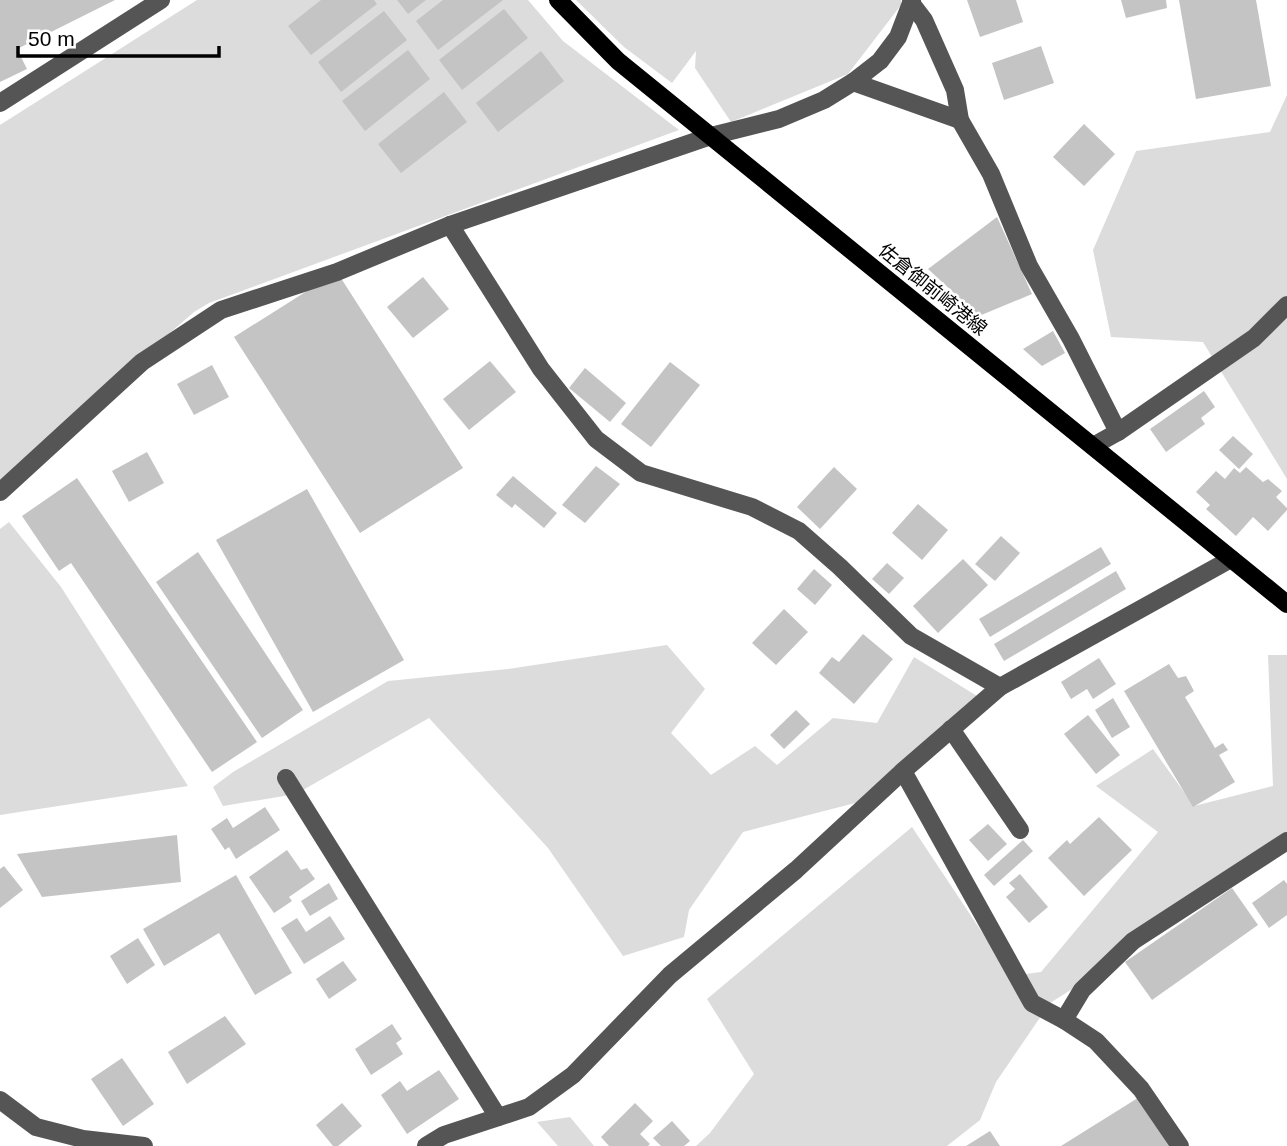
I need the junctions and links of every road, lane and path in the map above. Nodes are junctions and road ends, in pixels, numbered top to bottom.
1 (161, 0) edge
2 (558, 0) edge
3 (911, 2) edge
4 (853, 82) junction
5 (0, 103) edge
6 (960, 120) junction
7 (711, 135) junction
8 (450, 225) junction
9 (1287, 305) edge
10 (1118, 432) junction
11 (1093, 446) junction
12 (0, 492) edge
13 (1231, 559) junction
14 (1287, 604) edge
15 (1000, 687) junction
16 (951, 729) junction
17 (903, 771) junction
18 (286, 778) dead end
19 (1020, 830) dead end
20 (1287, 841) edge
21 (1064, 1020) junction
22 (0, 1101) edge
23 (498, 1117) junction
24 (144, 1146) edge
25 (426, 1146) edge
26 (1180, 1146) edge

1 - 5 street
2 - 7 main road, 佐倉御前崎港線
3 - 4 street
3 - 6 street
4 - 6 street
4 - 7 street
6 - 10 street
7 - 8 street
7 - 11 main road, 佐倉御前崎港線
8 - 12 street
8 - 15 street
9 - 10 street
10 - 11 street
11 - 13 main road, 佐倉御前崎港線
13 - 14 main road, 佐倉御前崎港線
13 - 15 street
15 - 16 street
16 - 17 street
16 - 19 street
17 - 21 street
17 - 23 street
18 - 23 street
20 - 21 street
21 - 26 street
22 - 24 street
23 - 25 street

